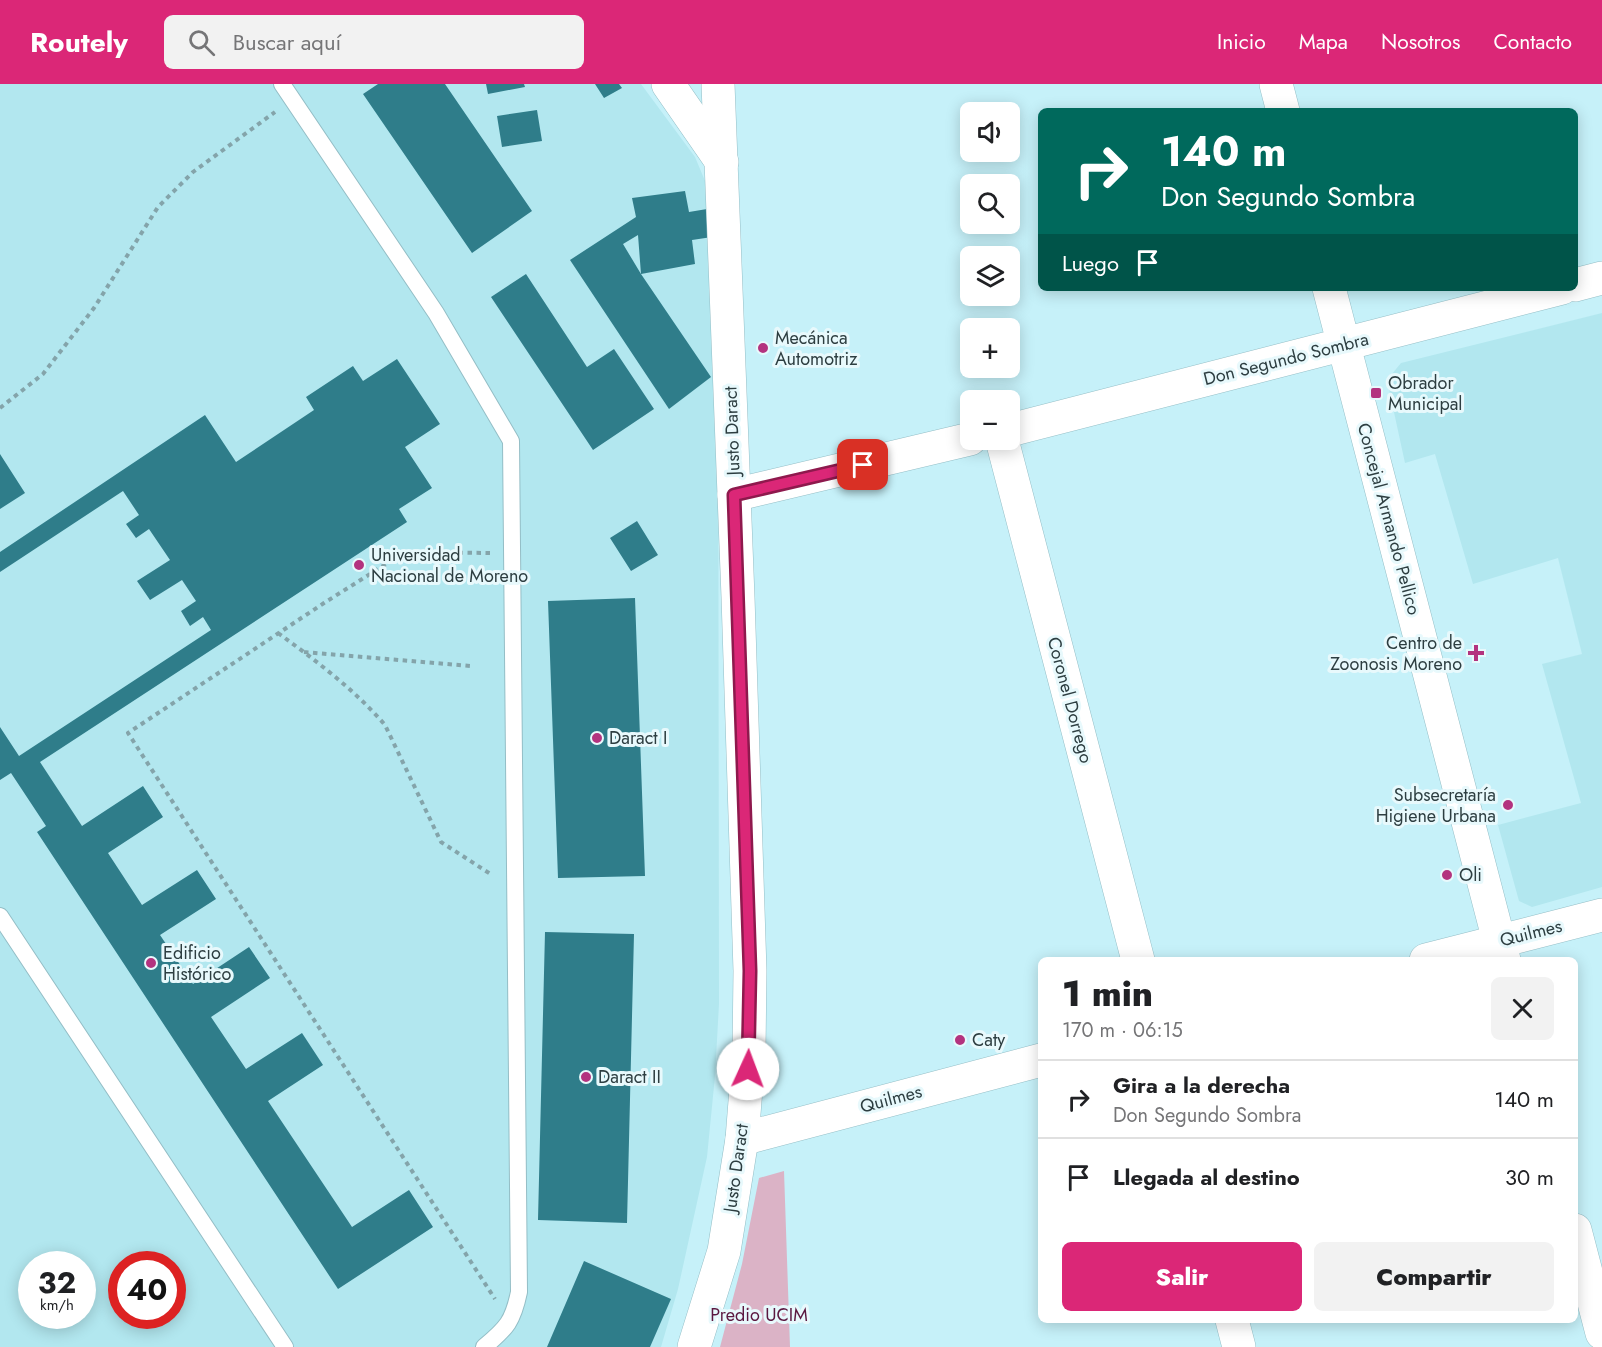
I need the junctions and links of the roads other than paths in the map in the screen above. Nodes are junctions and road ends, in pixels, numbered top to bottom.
1 (282, 84) edge
2 (668, 84) edge
3 (718, 84) edge
4 (1276, 84) edge
5 (1282, 108) edge
6 (722, 162) junction
7 (1602, 278) edge
8 (1578, 284) edge
9 (1330, 291) edge
10 (1550, 291) edge
11 (1343, 344) junction
12 (1020, 427) edge
13 (960, 441) edge
14 (1005, 450) edge
15 (734, 495) junction
16 (1602, 915) edge
17 (0, 916) edge
18 (1502, 951) edge
19 (1137, 957) edge
20 (1451, 957) edge
21 (1038, 1061) edge
22 (742, 1139) junction
23 (1578, 1241) edge
24 (1233, 1323) edge
25 (1602, 1333) edge
26 (285, 1347) edge
27 (484, 1347) edge
28 (694, 1347) edge
29 (1239, 1347) edge

1 - 27 lane
2 - 6 street
3 - 6 street, Justo Daract
4 - 5 street
6 - 15 street, Justo Daract
7 - 8 street
9 - 11 street, Concejal Armando Pellico
10 - 11 street, Don Segundo Sombra
11 - 12 street, Don Segundo Sombra
11 - 18 street, Concejal Armando Pellico
13 - 15 street
14 - 19 street, Coronel Dorrego
15 - 22 street, Justo Daract
16 - 18 street, Quilmes
17 - 26 lane
18 - 20 street, Quilmes
21 - 22 street, Quilmes
22 - 28 street, Justo Daract
23 - 25 street
24 - 29 street

